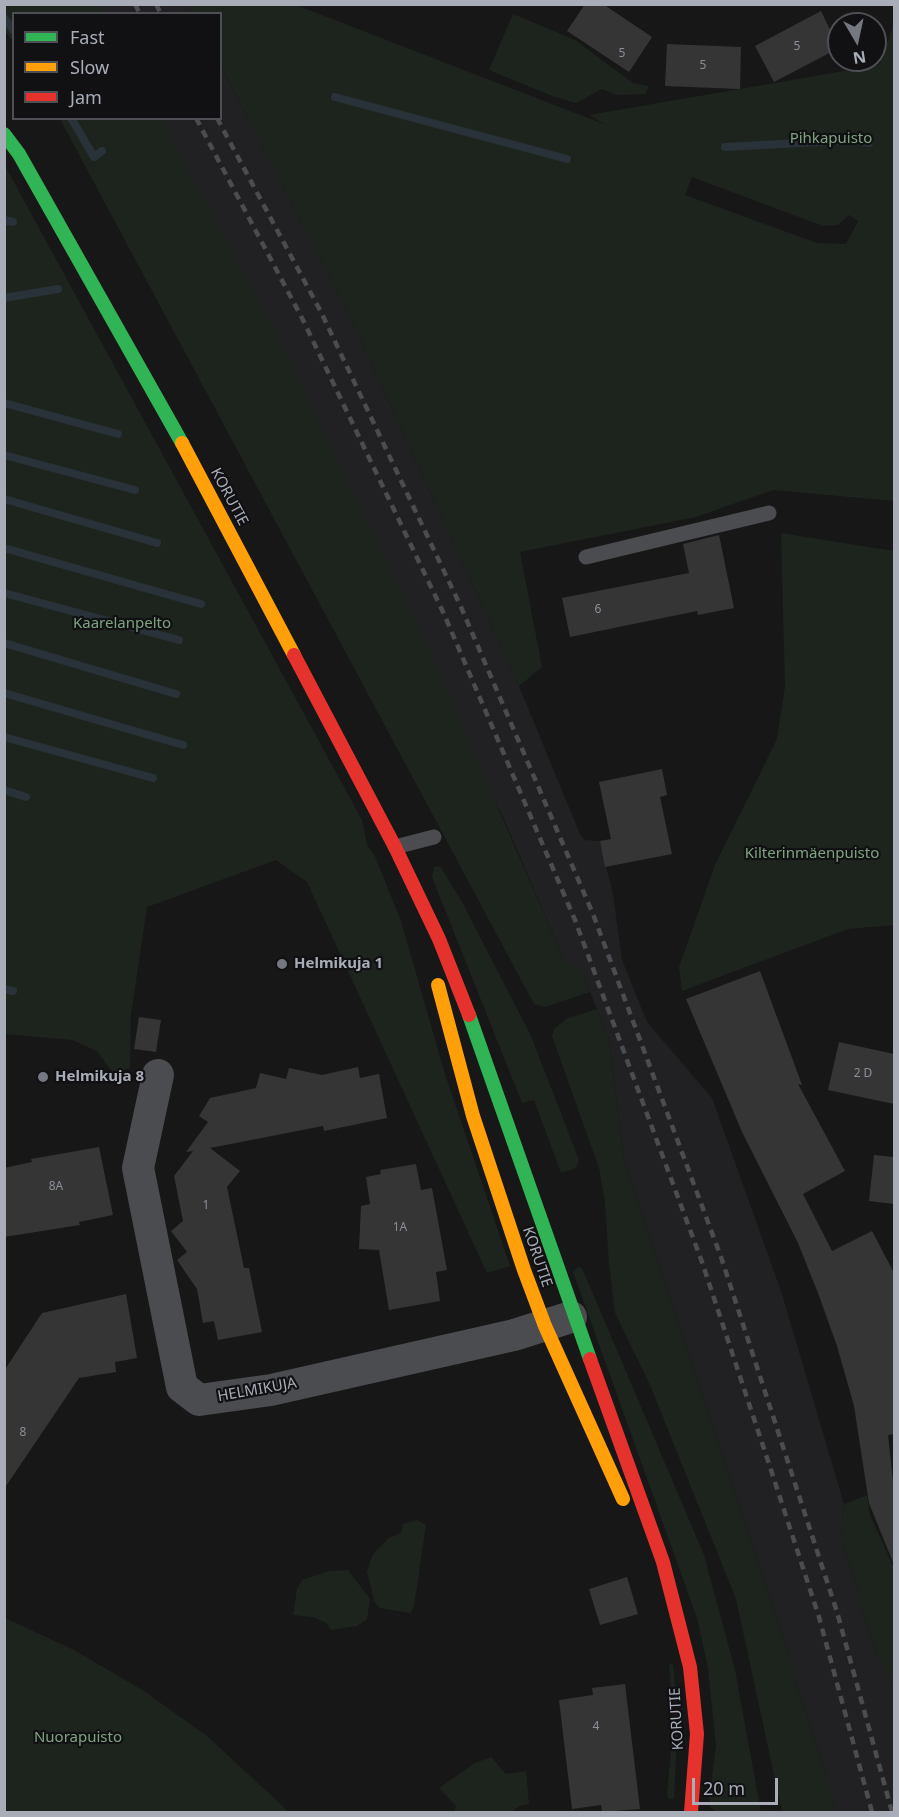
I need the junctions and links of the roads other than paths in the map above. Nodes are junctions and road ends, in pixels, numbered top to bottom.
1 (4, 134) edge
2 (770, 513) dead end
3 (586, 557) dead end
4 (434, 837) dead end
5 (396, 847) junction
6 (413, 883) junction
7 (158, 1075) dead end
8 (575, 1316) junction
9 (545, 1326) junction
10 (680, 1624) junction
11 (691, 1812) edge

1 - 5 street, KORUTIE
2 - 3 lane
4 - 5 lane
5 - 6 street, KORUTIE
6 - 8 street, KORUTIE
6 - 9 street, KORUTIE
7 - 9 street, HELMIKUJA
8 - 9 street, HELMIKUJA
8 - 10 street, KORUTIE
9 - 10 street, KORUTIE
10 - 11 street, KORUTIE

